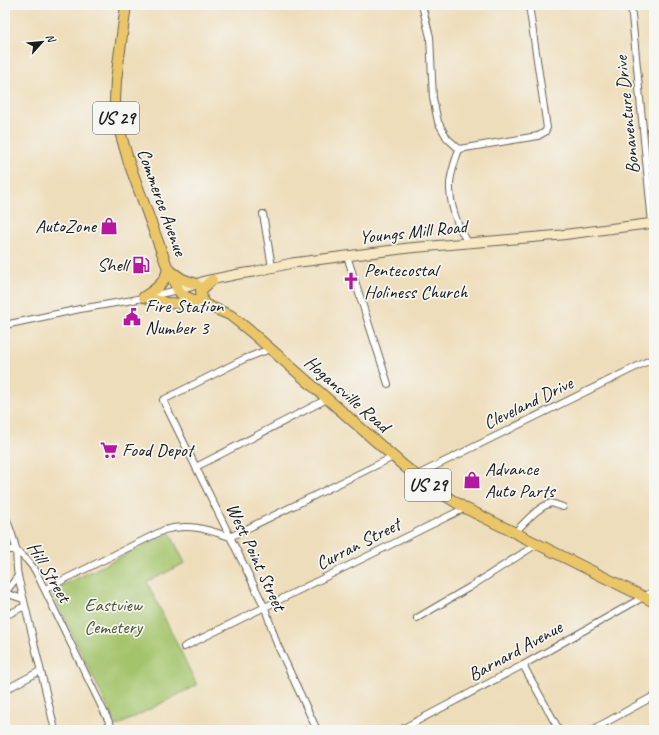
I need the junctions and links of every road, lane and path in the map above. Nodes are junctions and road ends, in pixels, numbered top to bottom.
1 (126, 5) edge
2 (422, 5) edge
3 (529, 5) edge
4 (631, 5) edge
5 (458, 148) junction
6 (263, 214) dead end
7 (653, 223) edge
8 (468, 242) junction
9 (348, 256) junction
10 (168, 268) junction
11 (272, 268) junction
12 (212, 280) junction
13 (196, 284) junction
14 (178, 290) junction
15 (144, 297) junction
16 (205, 305) junction
17 (5, 325) edge
18 (270, 349) junction
19 (654, 358) edge
20 (388, 384) dead end
21 (327, 399) junction
22 (393, 457) junction
23 (196, 467) junction
24 (415, 476) junction
25 (563, 507) dead end
26 (465, 508) junction
27 (5, 515) edge
28 (514, 533) junction
29 (230, 537) junction
30 (537, 544) junction
31 (5, 550) edge
32 (16, 550) junction
33 (18, 576) junction
34 (45, 589) junction
35 (654, 591) edge
36 (5, 593) edge
37 (644, 597) junction
38 (23, 599) junction
39 (654, 602) edge
40 (25, 606) junction
41 (265, 608) junction
42 (5, 616) edge
43 (417, 618) dead end
44 (184, 647) dead end
45 (523, 665) junction
46 (40, 671) junction
47 (5, 690) edge
48 (654, 696) edge
49 (55, 730) edge
50 (113, 730) edge
51 (317, 730) edge
52 (400, 730) edge
53 (559, 730) edge
54 (592, 730) edge

1 - 10 main road, Commerce Avenue / US 29
2 - 5 street
3 - 5 street
4 - 7 street, Bonaventure Drive
5 - 8 street
6 - 11 street
7 - 8 street, Youngs Mill Road
8 - 9 street, Youngs Mill Road
9 - 11 street, Youngs Mill Road
9 - 20 street
10 - 13 main road
10 - 14 main road, Commerce Avenue / US 29
10 - 15 main road
11 - 12 street, Youngs Mill Road
12 - 13 street, Youngs Mill Road
12 - 16 main road
13 - 14 street, Youngs Mill Road
14 - 15 street
14 - 16 main road, Hogansville Road / US 29
15 - 16 main road
15 - 17 street
16 - 18 main road, Hogansville Road / US 29
18 - 21 main road, Hogansville Road / US 29
18 - 23 street, West Point Street
19 - 24 street, Cleveland Drive
21 - 22 main road, Hogansville Road / US 29
21 - 23 street
22 - 24 main road, Hogansville Road / US 29
22 - 29 street
23 - 29 street, West Point Street
24 - 26 main road, Hogansville Road / US 29
25 - 28 street
26 - 28 main road, Hogansville Road / US 29
26 - 41 street, Curran Street
27 - 32 street, Hill Street
28 - 30 main road, Hogansville Road / US 29
29 - 34 street
29 - 41 street, West Point Street
30 - 37 main road, Hogansville Road / US 29
30 - 43 street
31 - 32 street
32 - 33 street
32 - 34 street, Hill Street
33 - 36 street
33 - 38 street
34 - 50 street, Hill Street
35 - 37 street, Barnard Avenue
36 - 38 street
37 - 39 main road, Hogansville Road / US 29
37 - 45 street, Barnard Avenue
38 - 40 street
40 - 42 street
40 - 46 street
41 - 44 street, Curran Street
41 - 51 street, West Point Street
45 - 52 street, Barnard Avenue
45 - 53 street
46 - 47 street
46 - 49 street
48 - 54 street

